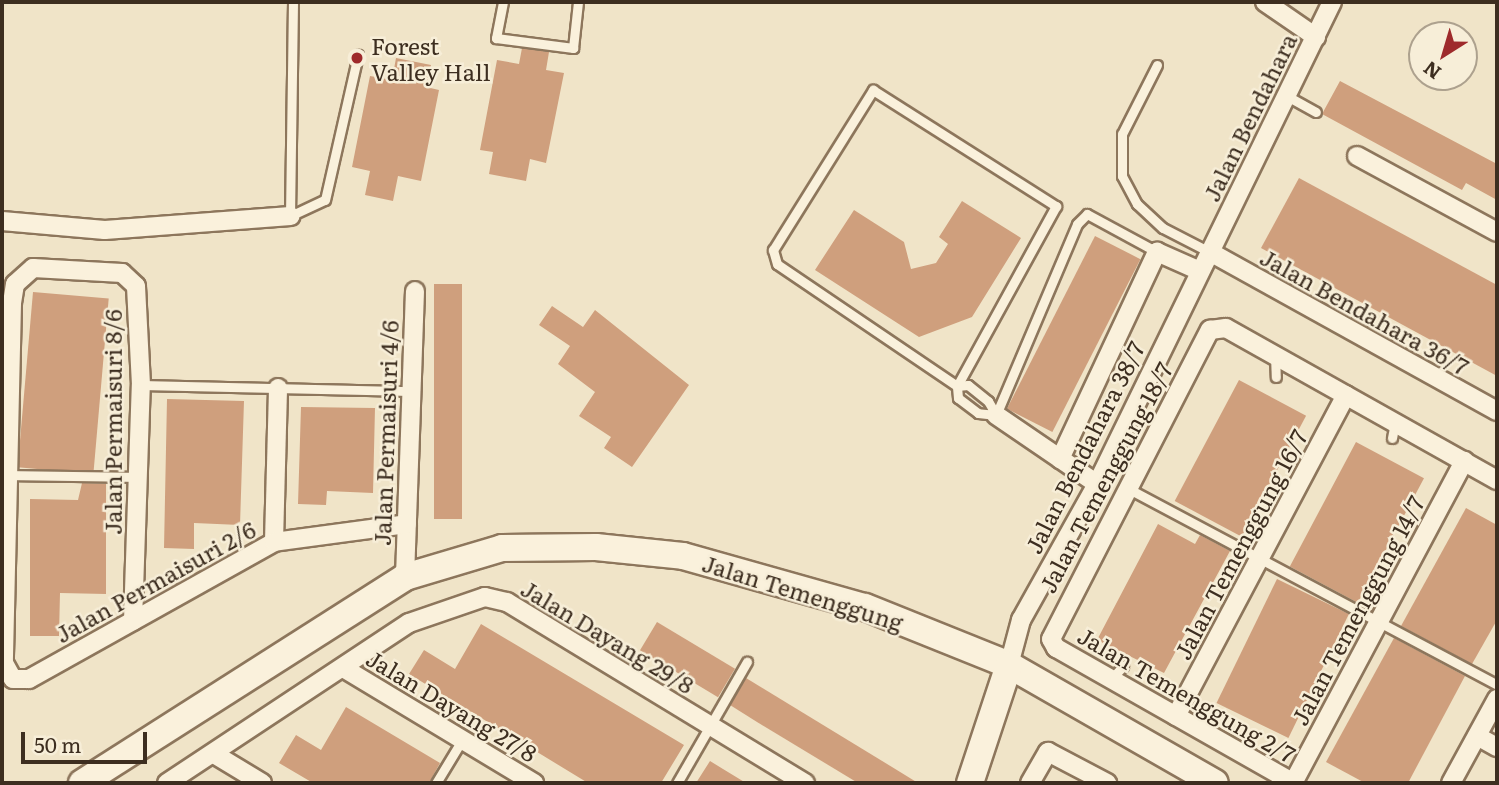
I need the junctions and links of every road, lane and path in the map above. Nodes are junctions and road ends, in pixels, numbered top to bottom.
1 (293, 2) edge
2 (503, 2) edge
3 (578, 2) edge
4 (1265, 2) edge
5 (1275, 2) edge
6 (1332, 2) edge
7 (1318, 32) junction
8 (358, 55) dead end
9 (1157, 65) dead end
10 (1287, 96) junction
11 (1316, 112) dead end
12 (1357, 156) dead end
13 (290, 216) junction
14 (2, 221) edge
15 (1497, 232) edge
16 (1157, 252) junction
17 (1210, 253) junction
18 (1200, 271) junction
19 (415, 291) dead end
20 (1275, 354) junction
21 (1276, 377) dead end
22 (141, 385) junction
23 (957, 386) junction
24 (278, 388) junction
25 (411, 391) junction
26 (1346, 395) junction
27 (1497, 411) edge
28 (996, 415) junction
29 (1060, 459) junction
30 (1464, 461) junction
31 (8, 475) junction
32 (140, 477) junction
33 (1497, 480) edge
34 (1097, 484) junction
35 (1129, 489) junction
36 (407, 524) junction
37 (274, 542) junction
38 (1260, 558) junction
39 (405, 578) junction
40 (133, 621) junction
41 (1379, 622) junction
42 (1056, 648) joint
43 (747, 662) dead end
44 (1009, 665) junction
45 (345, 669) junction
46 (13, 679) joint
47 (1497, 685) edge
48 (1497, 699) edge
49 (1176, 716) junction
50 (711, 727) junction
51 (1477, 736) junction
52 (462, 740) junction
53 (1497, 747) edge
54 (214, 754) junction
55 (82, 783) edge
56 (167, 783) edge
57 (262, 783) edge
58 (436, 783) edge
59 (534, 783) edge
60 (677, 783) edge
61 (805, 783) edge
62 (970, 783) edge
63 (1030, 783) edge
64 (1107, 783) edge
65 (1215, 783) edge
66 (1294, 783) edge
67 (1451, 783) edge

1 - 13 lane
2 - 3 lane
4 - 7 street
5 - 7 street
6 - 7 street, Jalan Bendahara
7 - 10 street, Jalan Bendahara
8 - 13 lane
9 - 17 lane
10 - 11 lane
10 - 17 street, Jalan Bendahara
12 - 15 street
13 - 14 street
16 - 18 street
16 - 28 lane
16 - 29 street
17 - 18 street, Jalan Bendahara 38/7
17 - 27 street, Jalan Bendahara 36/7
18 - 34 street, Jalan Bendahara 38/7
19 - 25 street, Jalan Permaisuri 4/6
20 - 21 lane
20 - 26 street
20 - 35 street, Jalan Temenggung 18/7
22 - 24 lane
22 - 31 street, Jalan Permaisuri 8/6
22 - 32 street, Jalan Permaisuri 8/6
23 - 23 lane
23 - 28 lane
23 - 28 lane
24 - 25 lane
24 - 37 street
25 - 36 street, Jalan Permaisuri 4/6
26 - 30 street
26 - 38 street, Jalan Temenggung 16/7
28 - 29 street
29 - 34 street
30 - 33 street
30 - 41 street, Jalan Temenggung 14/7
31 - 32 lane
31 - 46 street, Jalan Permaisuri 8/6
32 - 40 street, Jalan Permaisuri 8/6
34 - 44 street, Jalan Bendahara 38/7
35 - 38 lane
35 - 42 street, Jalan Temenggung 18/7
36 - 37 street, Jalan Permaisuri 2/6
36 - 39 street, Jalan Permaisuri 4/6
37 - 40 street, Jalan Permaisuri 2/6
38 - 41 lane
38 - 49 street, Jalan Temenggung 16/7
39 - 44 street, Jalan Temenggung
39 - 55 street, Jalan Temenggung
40 - 46 street, Jalan Permaisuri 2/6
41 - 47 lane
41 - 66 street, Jalan Temenggung 14/7
42 - 49 street, Jalan Temenggung 2/7
43 - 50 lane
44 - 62 street
44 - 65 street, Jalan Temenggung
45 - 50 street, Jalan Dayang 29/8
45 - 52 street, Jalan Dayang 27/8
45 - 54 street, Jalan Dayang 29/8
48 - 51 street
49 - 66 street, Jalan Temenggung 2/7
50 - 60 lane
50 - 61 street, Jalan Dayang 29/8
51 - 53 street
51 - 67 street
52 - 58 lane
52 - 59 street, Jalan Dayang 27/8
54 - 56 street, Jalan Dayang 29/8
54 - 57 street
63 - 64 street

